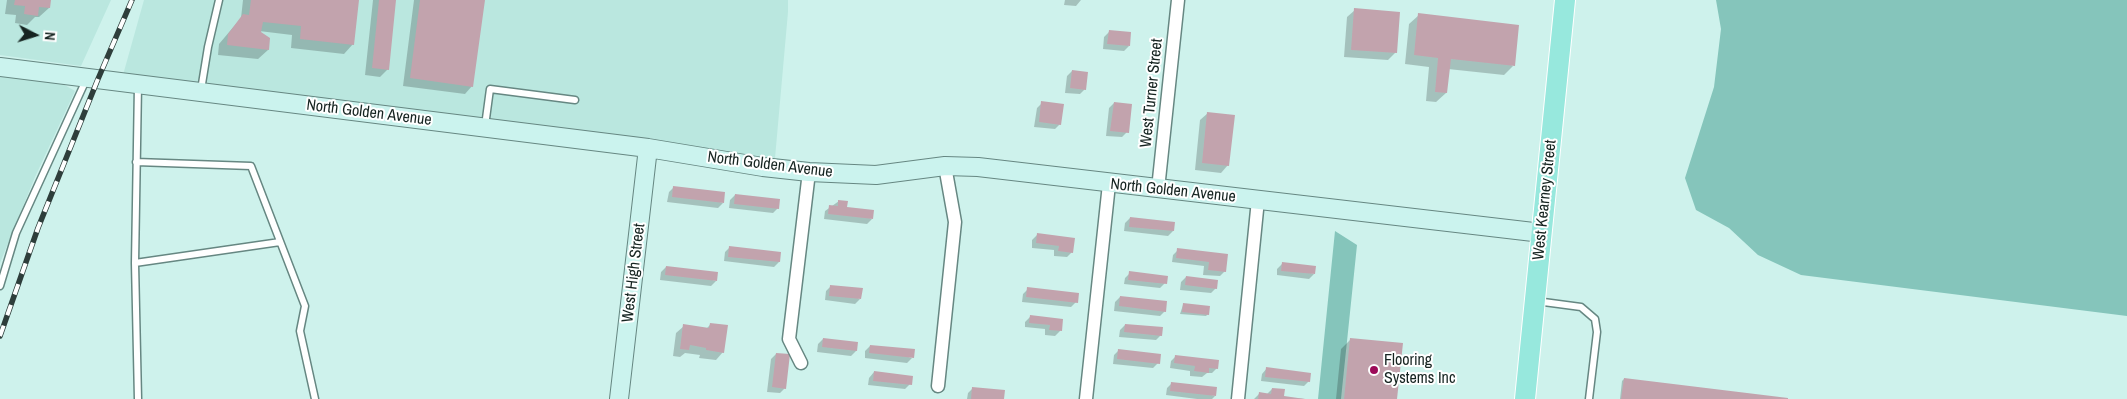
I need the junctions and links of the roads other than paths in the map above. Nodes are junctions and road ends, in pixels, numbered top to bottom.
1 (219, 0) edge
2 (1178, 0) edge
3 (1564, 0) edge
4 (0, 67) edge
5 (88, 78) junction
6 (138, 84) junction
7 (200, 92) junction
8 (575, 100) dead end
9 (485, 127) junction
10 (648, 148) junction
11 (136, 162) junction
12 (945, 166) junction
13 (809, 172) junction
14 (1109, 184) junction
15 (1158, 189) junction
16 (1258, 200) junction
17 (1542, 233) junction
18 (280, 242) junction
19 (135, 263) junction
20 (0, 286) edge
21 (1535, 301) junction
22 (801, 363) dead end
23 (938, 386) dead end
24 (138, 399) edge
25 (315, 399) edge
26 (619, 399) edge
27 (1086, 399) edge
28 (1238, 399) edge
29 (1525, 399) edge
30 (1589, 399) edge

1 - 7 lane
2 - 15 street, West Turner Street
3 - 17 main road, West Kearney Street
4 - 5 street, North Golden Avenue
5 - 6 street, North Golden Avenue
5 - 20 lane
6 - 7 street, North Golden Avenue
6 - 11 lane
7 - 9 street, North Golden Avenue
8 - 9 lane
9 - 10 street, North Golden Avenue
10 - 13 street, North Golden Avenue
10 - 26 street, West High Street
11 - 18 lane
11 - 19 lane
12 - 13 street, North Golden Avenue
12 - 14 street, North Golden Avenue
12 - 23 street
13 - 22 street
14 - 15 street, North Golden Avenue
14 - 27 street
15 - 16 street, North Golden Avenue
16 - 17 street, North Golden Avenue
16 - 28 street
17 - 21 main road, West Kearney Street
18 - 19 lane
18 - 25 lane
19 - 24 lane
21 - 29 main road, West Kearney Street
21 - 30 lane

